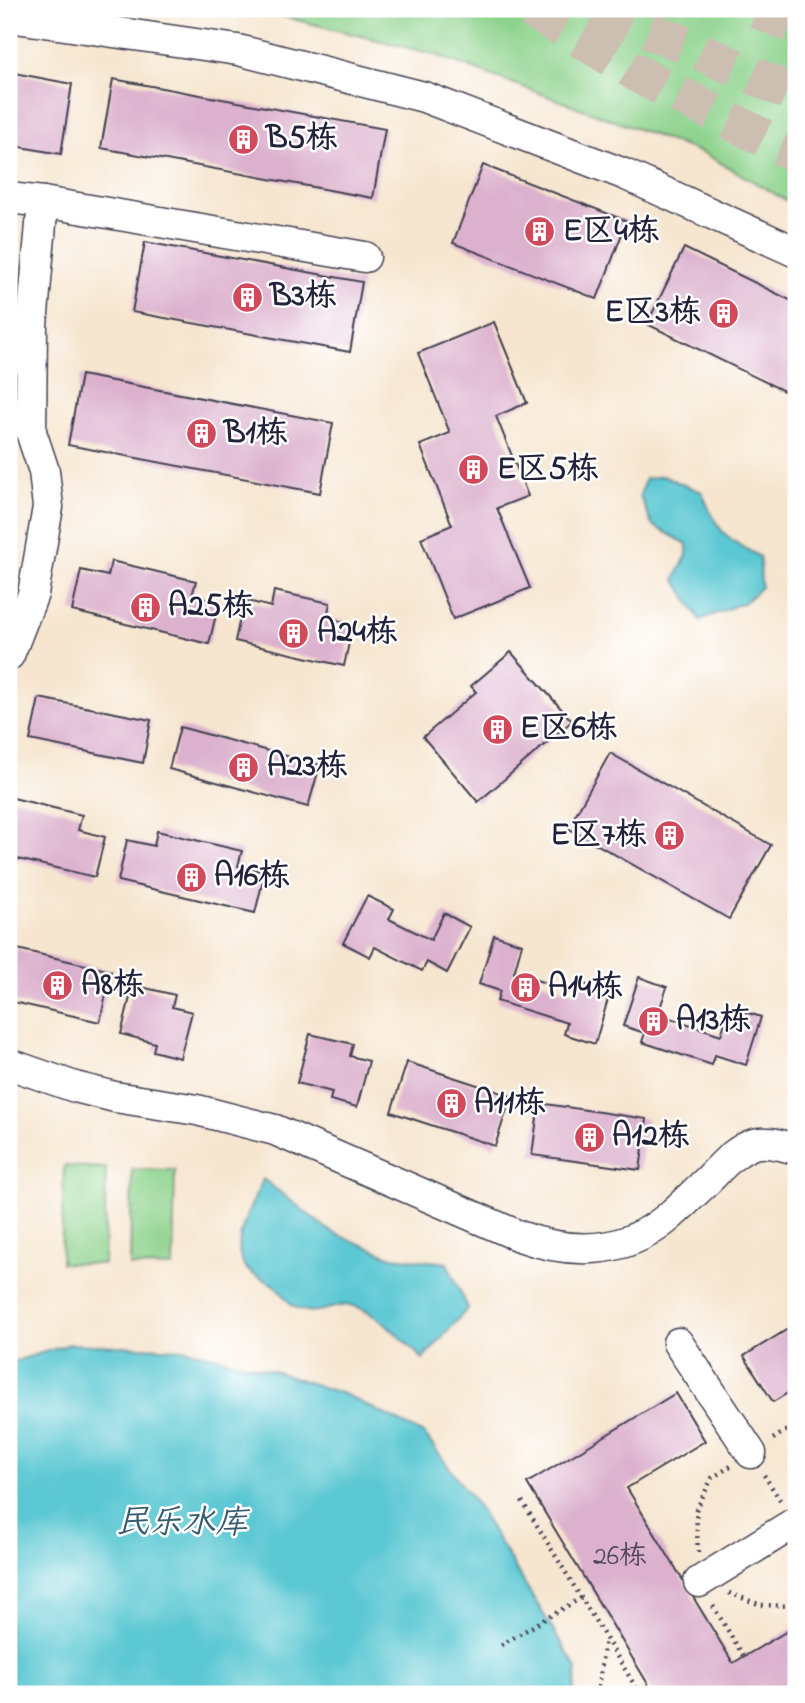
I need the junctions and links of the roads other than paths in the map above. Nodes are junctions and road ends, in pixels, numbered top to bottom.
1 (9, 17) edge
2 (9, 198) edge
3 (43, 202) junction
4 (796, 252) edge
5 (365, 257) dead end
6 (9, 655) edge
7 (9, 1064) edge
8 (796, 1149) edge
9 (678, 1343) dead end
10 (751, 1453) road end
11 (795, 1523) edge
12 (699, 1582) road end

1 - 4 street
2 - 3 street
3 - 5 street
3 - 6 street
7 - 8 street
9 - 10 street
11 - 12 street

